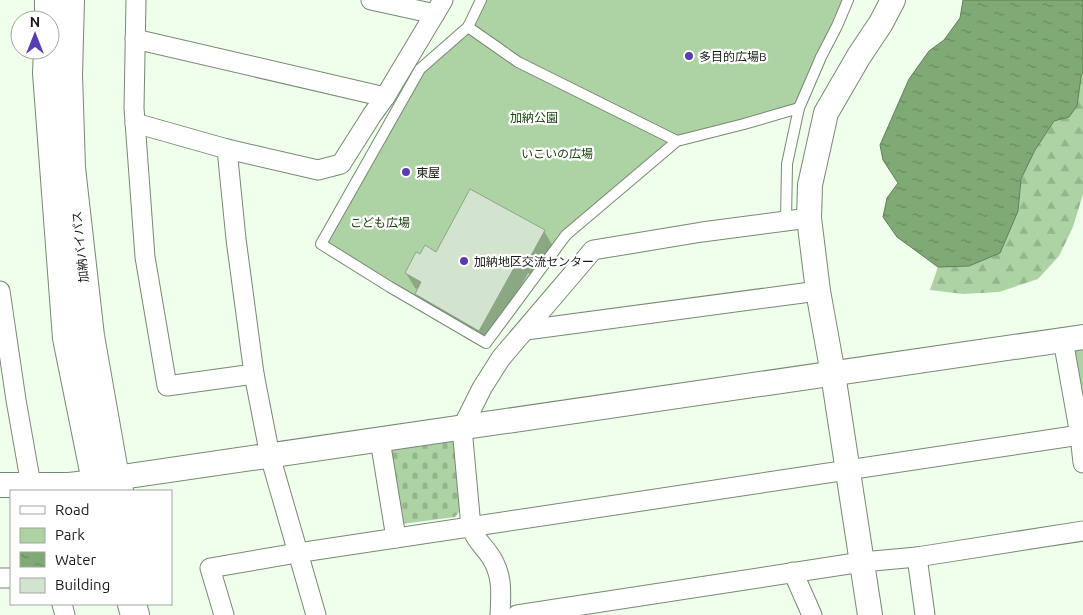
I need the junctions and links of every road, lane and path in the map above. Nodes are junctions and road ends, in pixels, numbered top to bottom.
1 (70, 0) edge
2 (136, 0) edge
3 (371, 0) edge
4 (481, 0) edge
5 (848, 0) edge
6 (893, 0) edge
7 (439, 7) edge
8 (468, 27) junction
9 (135, 38) junction
10 (48, 60) edge
11 (385, 98) junction
12 (799, 108) junction
13 (135, 123) junction
14 (677, 141) junction
15 (227, 149) junction
16 (809, 218) junction
17 (786, 221) junction
18 (818, 291) junction
19 (0, 292) edge
20 (1, 312) edge
21 (526, 330) junction
22 (1073, 339) edge
23 (254, 374) junction
24 (833, 374) junction
25 (8, 399) edge
26 (462, 428) junction
27 (1080, 435) junction
28 (380, 440) junction
29 (270, 456) junction
30 (1083, 463) edge
31 (847, 470) junction
32 (0, 485) edge
33 (30, 485) junction
34 (107, 485) edge
35 (471, 527) junction
36 (1083, 531) edge
37 (396, 538) junction
38 (297, 553) junction
39 (917, 557) junction
40 (862, 562) junction
41 (794, 572) junction
42 (574, 611) edge
43 (224, 615) edge
44 (316, 615) edge
45 (500, 615) edge
46 (517, 615) edge
47 (812, 615) edge
48 (870, 615) edge
49 (925, 615) edge

1 - 34 highway, 加納バイパス
2 - 9 street
3 - 7 street
4 - 8 lane
5 - 12 lane
6 - 16 street
7 - 11 street
8 - 14 lane
8 - 14 lane
9 - 11 street
9 - 13 street
10 - 34 highway, 加納バイパス
11 - 15 street
12 - 14 lane
12 - 17 lane
13 - 15 street
13 - 23 street
15 - 23 street
16 - 17 street
16 - 18 street
17 - 21 street
18 - 21 street
18 - 24 street
19 - 20 street
20 - 25 street
21 - 26 street
22 - 24 street
22 - 27 street
23 - 29 street
24 - 26 street
24 - 31 street
25 - 33 street
26 - 28 street
26 - 35 street
27 - 30 street
27 - 31 street
28 - 29 street
28 - 37 street
29 - 34 street
29 - 38 street
31 - 35 street
31 - 40 street
32 - 33 street
33 - 34 street
35 - 37 street
35 - 45 street
36 - 39 street
37 - 38 street
38 - 43 street
38 - 44 street
39 - 40 street
39 - 49 street
40 - 41 street
40 - 48 street
41 - 42 street
41 - 47 street
42 - 46 street

